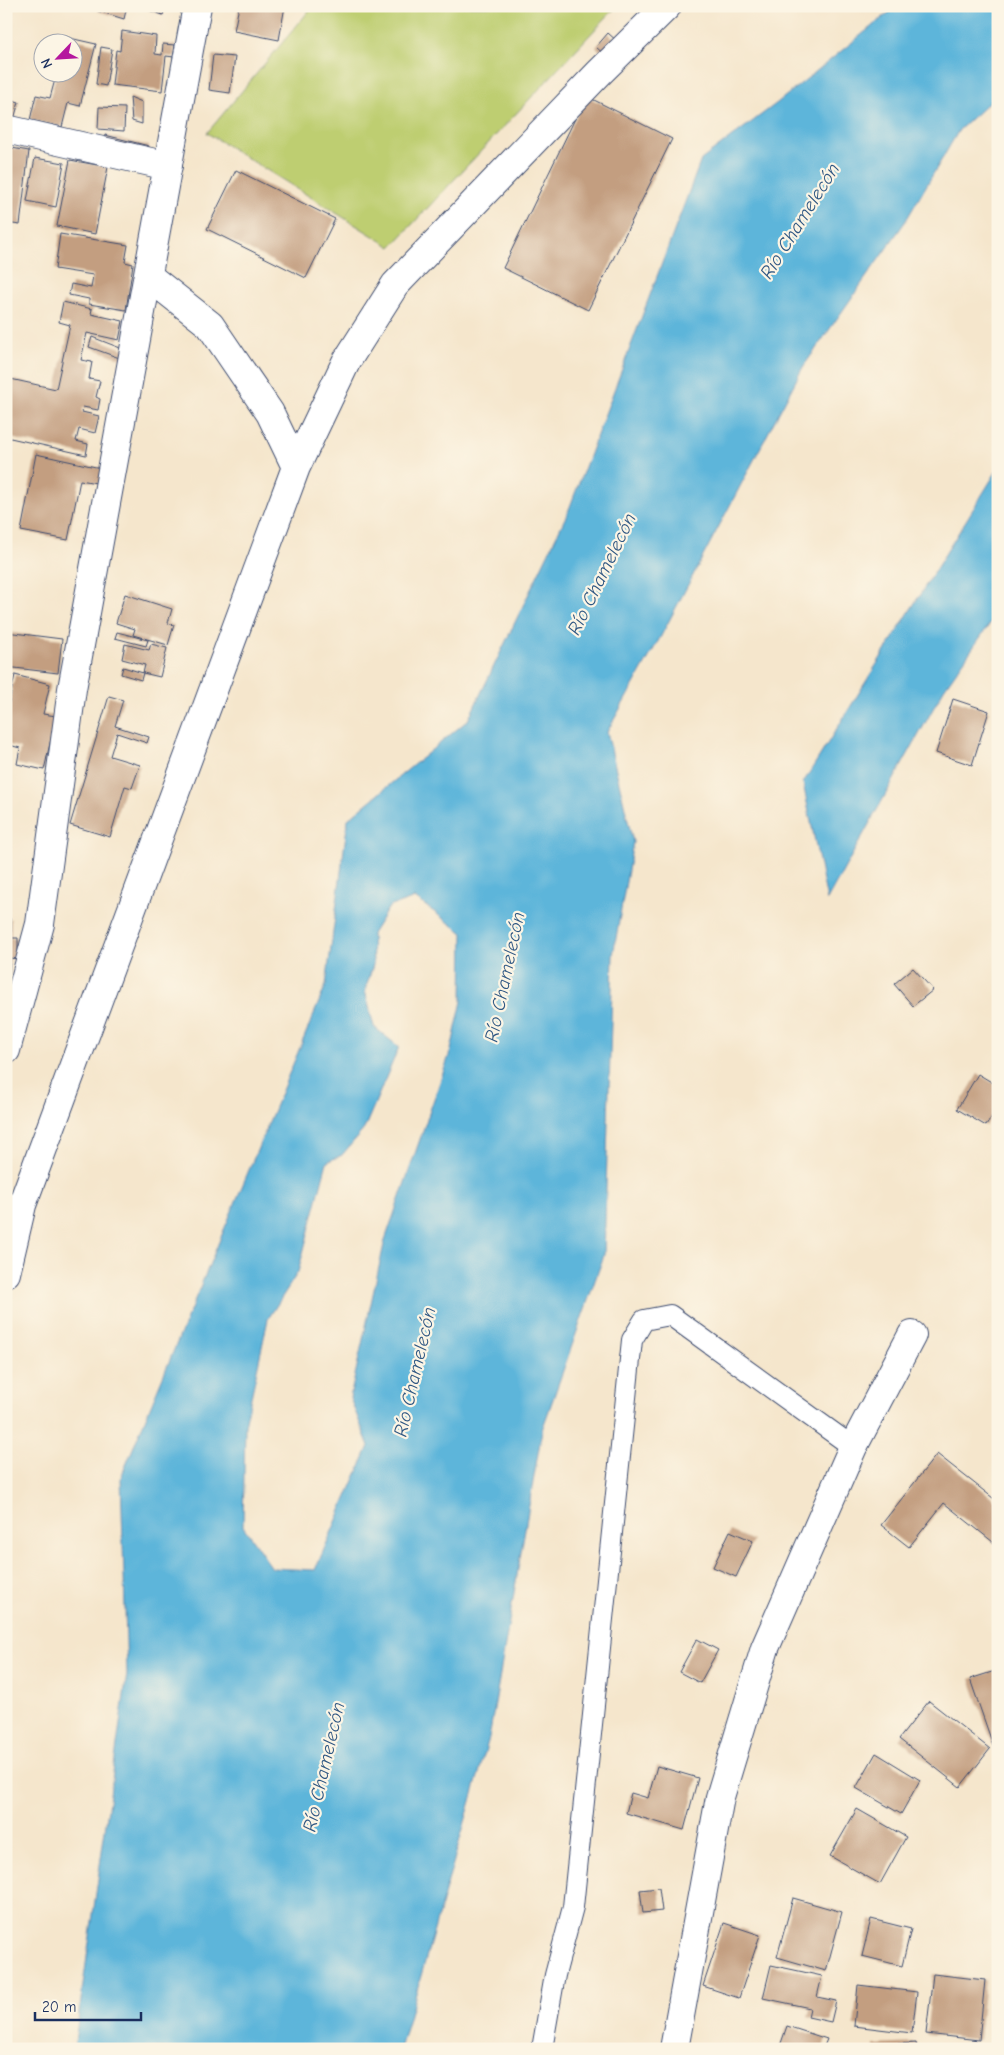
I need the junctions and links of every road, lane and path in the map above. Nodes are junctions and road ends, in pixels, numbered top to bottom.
1 (197, 6) edge
2 (667, 6) edge
3 (6, 129) edge
4 (168, 166) junction
5 (148, 276) junction
6 (296, 467) junction
7 (6, 1050) edge
8 (6, 1273) edge
9 (912, 1335) dead end
10 (853, 1447) junction
11 (542, 2049) edge
12 (674, 2049) edge

1 - 4 street
2 - 6 street
3 - 4 street
4 - 5 street
5 - 6 street
5 - 7 street
6 - 8 street
9 - 10 street
10 - 11 lane
10 - 12 street

